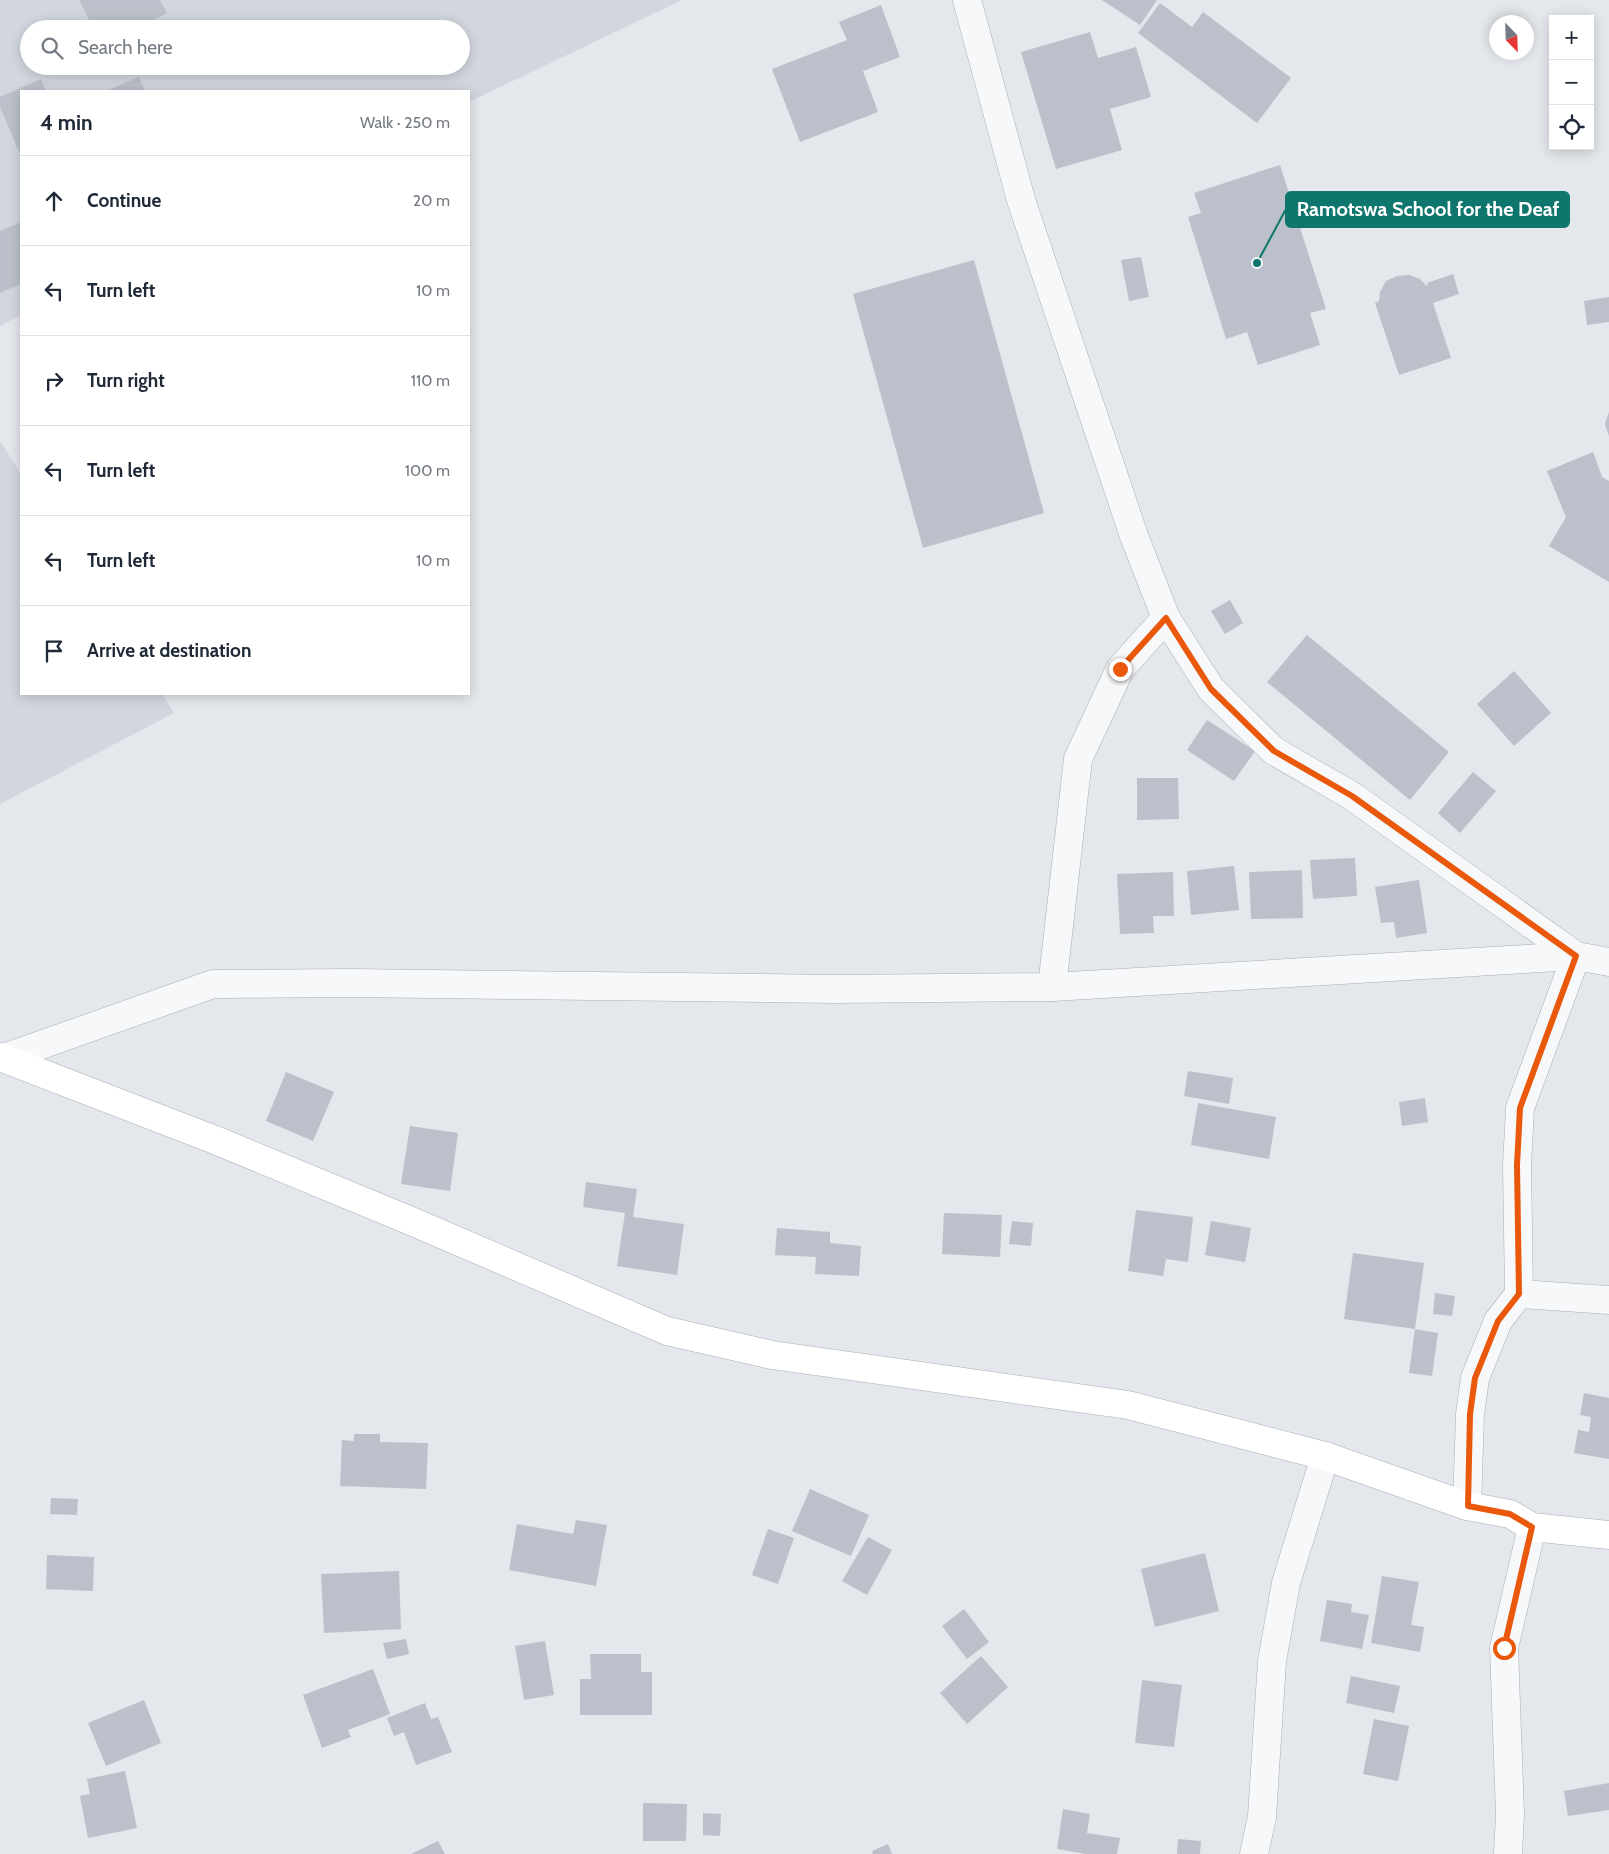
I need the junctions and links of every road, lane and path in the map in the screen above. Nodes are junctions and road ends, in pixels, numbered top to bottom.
1 (967, 0) edge
2 (1166, 618) junction
3 (1576, 956) junction
4 (1609, 962) edge
5 (1052, 987) junction
6 (2, 1058) edge
7 (1519, 1294) junction
8 (1609, 1300) edge
9 (1325, 1456) junction
10 (1468, 1506) junction
11 (1532, 1527) junction
12 (1609, 1536) edge
13 (1254, 1854) edge
14 (1508, 1854) edge

1 - 2 street
2 - 3 street
2 - 5 street
3 - 4 street
3 - 5 street
3 - 7 street
5 - 6 street
6 - 9 street
7 - 8 street
7 - 10 street
9 - 10 street
9 - 13 street
10 - 11 street
11 - 12 street
11 - 14 street

